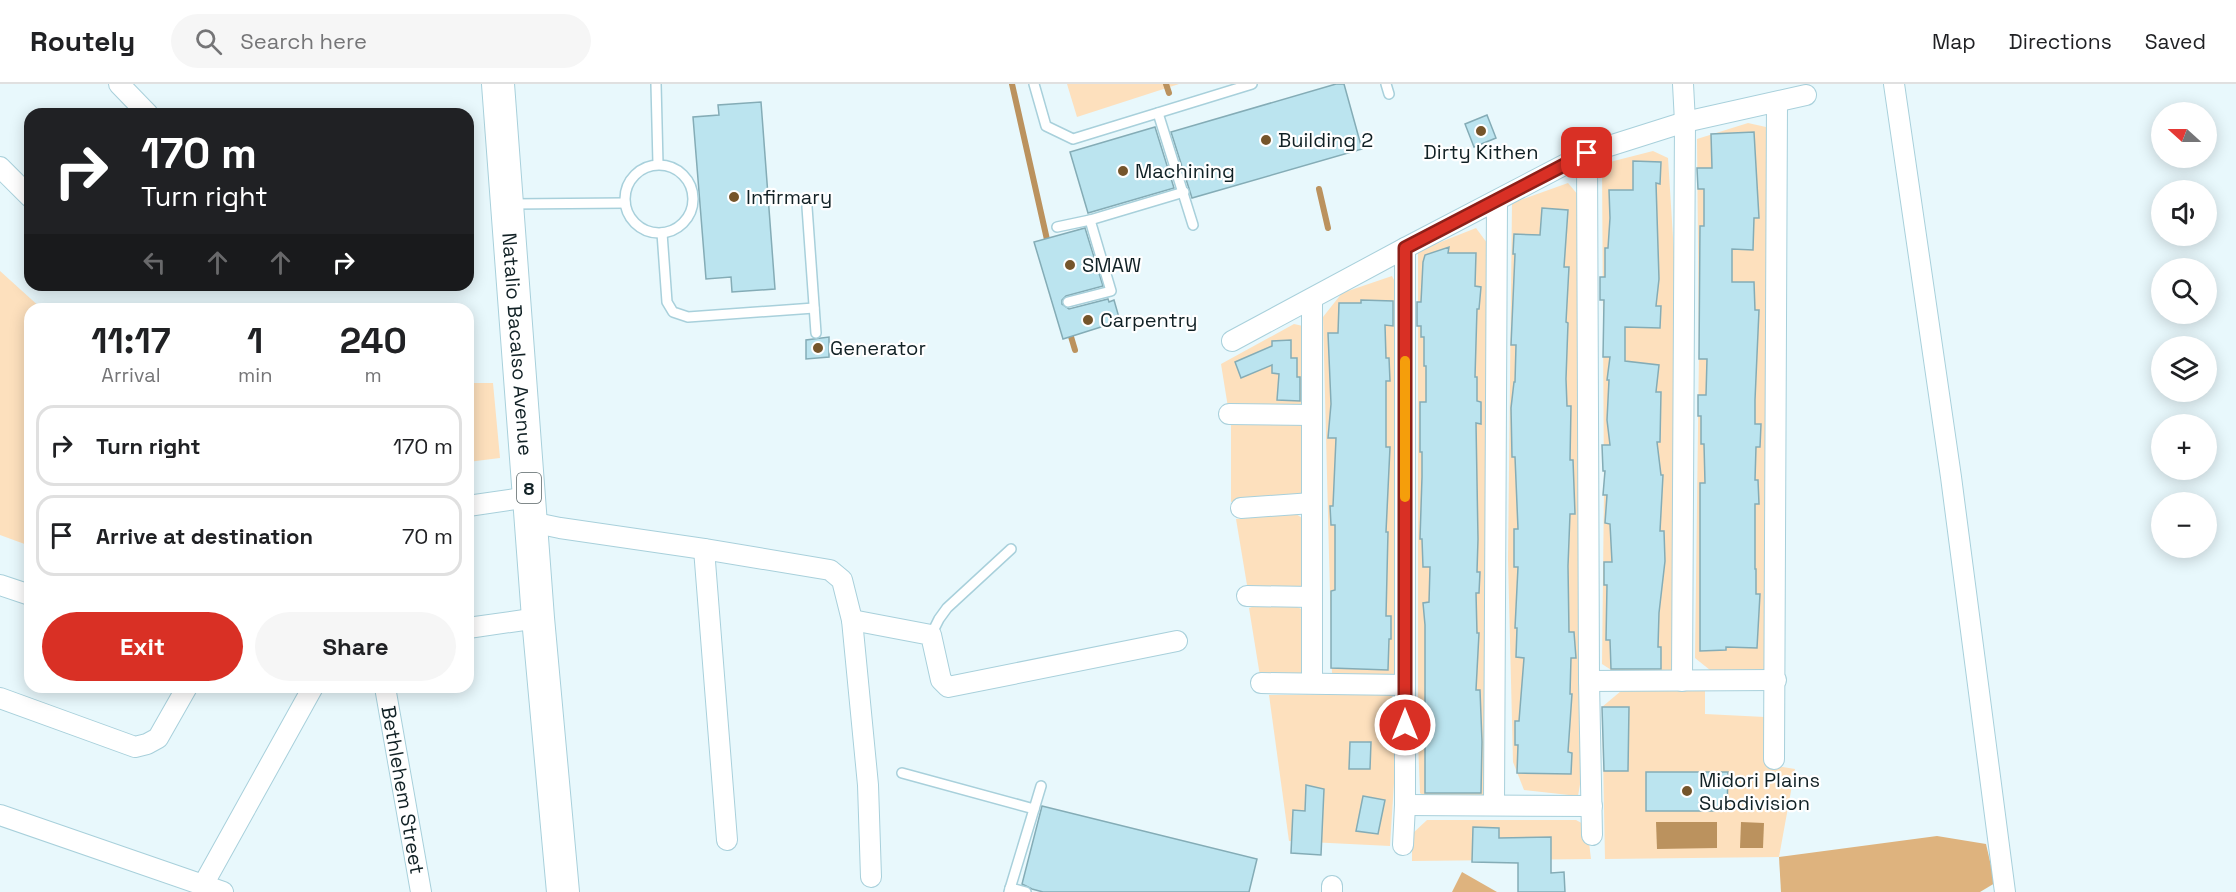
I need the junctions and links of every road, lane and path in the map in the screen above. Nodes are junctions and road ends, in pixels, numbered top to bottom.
1 (119, 84) edge
2 (498, 84) edge
3 (656, 84) edge
4 (1034, 84) edge
5 (1252, 84) edge
6 (1386, 84) edge
7 (1683, 84) edge
8 (1894, 84) edge
9 (1389, 94) dead end
10 (1806, 96) dead end
11 (1777, 103) junction
12 (142, 108) edge
13 (1158, 113) junction
14 (1685, 122) junction
15 (1587, 153) junction
16 (658, 164) junction
17 (0, 167) edge
18 (24, 191) edge
19 (1184, 192) junction
20 (1497, 201) junction
21 (625, 203) junction
22 (507, 204) junction
23 (807, 207) dead end
24 (1090, 220) junction
25 (1193, 225) dead end
26 (1057, 227) dead end
27 (662, 233) junction
28 (1405, 248) junction
29 (1312, 299) junction
30 (1068, 302) dead end
31 (814, 308) junction
32 (816, 333) dead end
33 (1232, 341) dead end
34 (1229, 414) dead end
35 (1311, 415) junction
36 (1312, 503) junction
37 (474, 506) edge
38 (1241, 508) dead end
39 (530, 510) junction
40 (704, 549) junction
41 (1011, 549) dead end
42 (0, 585) edge
43 (24, 593) edge
44 (1247, 596) dead end
45 (1312, 597) junction
46 (538, 618) junction
47 (852, 620) junction
48 (474, 627) edge
49 (931, 634) junction
50 (1178, 641) dead end
51 (1776, 680) junction
52 (1589, 681) junction
53 (1682, 681) junction
54 (1312, 682) junction
55 (1261, 683) dead end
56 (1405, 684) junction
57 (184, 693) edge
58 (310, 693) edge
59 (386, 693) edge
60 (0, 698) edge
61 (1774, 759) dead end
62 (902, 773) dead end
63 (1041, 786) dead end
64 (1405, 805) junction
65 (1494, 805) junction
66 (1592, 806) junction
67 (1034, 809) junction
68 (0, 815) edge
69 (1592, 834) dead end
70 (727, 840) dead end
71 (1403, 845) dead end
72 (871, 877) dead end
73 (203, 885) junction
74 (1009, 890) edge
75 (223, 892) edge
76 (421, 892) edge
77 (563, 892) edge
78 (1026, 892) edge
79 (2005, 892) edge

1 - 12 street
2 - 22 highway, Natalio Bacalso Avenue / 8
3 - 16 lane
4 - 13 lane
5 - 13 lane
6 - 9 lane
7 - 14 street
8 - 79 street
10 - 11 street
11 - 14 street
11 - 51 street
13 - 19 lane
14 - 15 street
14 - 53 street
15 - 20 street
15 - 52 street
16 - 21 lane
16 - 27 lane
17 - 18 street
19 - 24 lane
19 - 25 lane
20 - 28 street
20 - 65 street
21 - 22 lane
21 - 27 lane
22 - 39 highway, Natalio Bacalso Avenue / 8
23 - 31 lane
24 - 26 lane
24 - 30 lane
27 - 31 lane
28 - 29 street
28 - 56 street
29 - 33 street
29 - 35 street
31 - 32 lane
34 - 35 street
35 - 36 street
36 - 38 street
36 - 45 street
37 - 39 street
39 - 40 street
39 - 46 highway, Natalio Bacalso Avenue / 8
40 - 47 street
40 - 70 street
41 - 49 lane
42 - 43 street
44 - 45 street
45 - 54 street
46 - 48 street
46 - 77 highway, Natalio Bacalso Avenue / 8
47 - 49 street
47 - 72 street
49 - 50 street
51 - 53 street
51 - 61 street
52 - 53 street
52 - 66 street
54 - 55 street
54 - 56 street
56 - 64 street
57 - 60 street
58 - 73 street
59 - 76 street, Bethlehem Street
62 - 67 lane
63 - 67 lane
64 - 65 street
64 - 71 street
65 - 66 street
66 - 69 street
67 - 74 lane
68 - 73 street
73 - 75 street
74 - 78 lane

